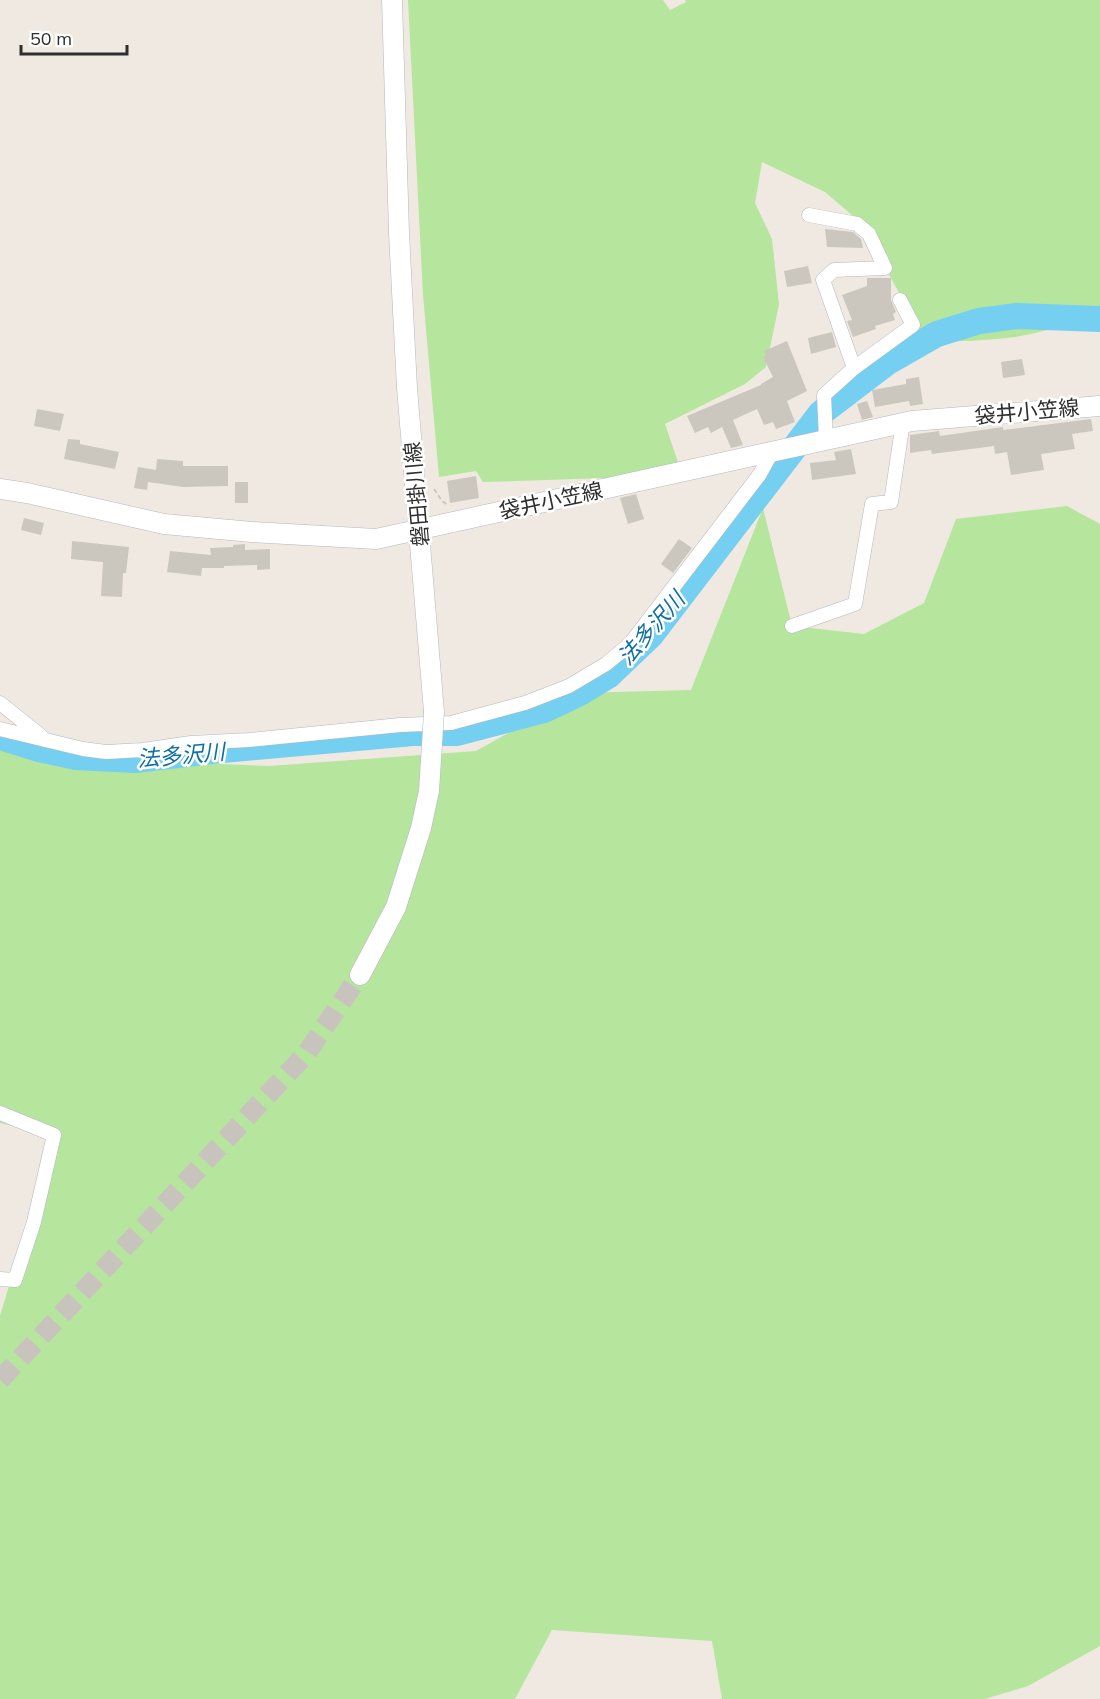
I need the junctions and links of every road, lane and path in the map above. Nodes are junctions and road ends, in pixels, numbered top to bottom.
1 (392, 0) edge
2 (809, 214) dead end
3 (900, 300) dead end
4 (854, 368) junction
5 (1100, 406) edge
6 (903, 423) junction
7 (826, 439) junction
8 (772, 452) junction
9 (0, 489) edge
10 (433, 489) dead end
11 (451, 507) dead end
12 (420, 530) junction
13 (792, 626) dead end
14 (0, 703) edge
15 (0, 729) edge
16 (44, 738) junction
17 (360, 975) tunnel mouth
18 (0, 1113) edge
19 (0, 1279) edge

1 - 12 main road, 磐田掛川線
2 - 4 street
3 - 4 street
4 - 7 street
5 - 6 main road, 袋井小笠線
6 - 7 main road, 袋井小笠線
6 - 13 street
7 - 8 main road, 袋井小笠線
8 - 12 main road, 袋井小笠線
8 - 16 street
9 - 12 main road, 袋井小笠線
10 - 11 path
12 - 17 main road, 磐田掛川線, bridge
14 - 16 street
15 - 16 street
18 - 19 street

